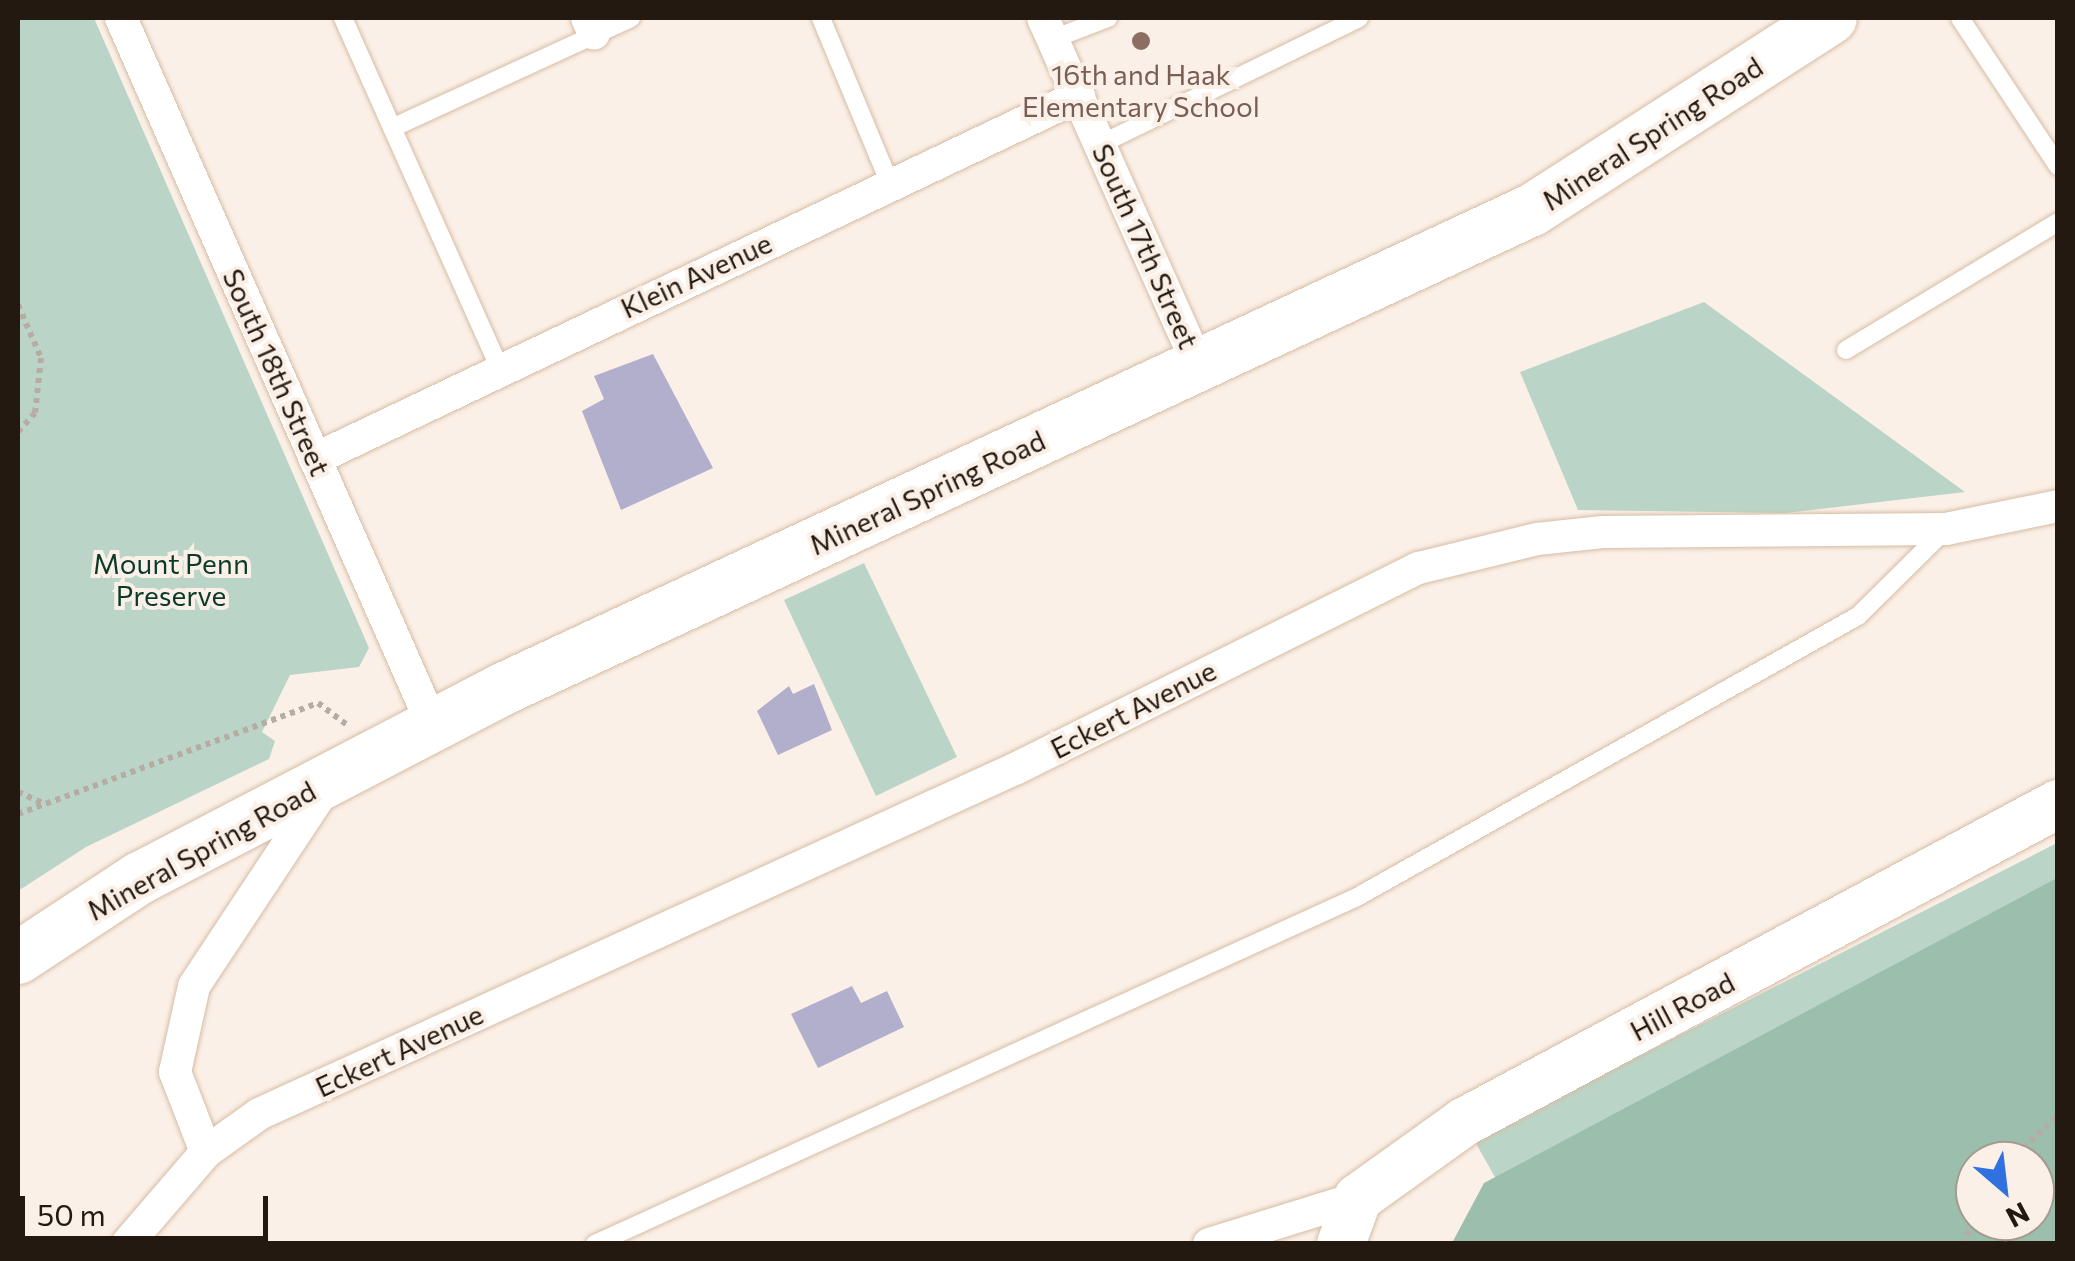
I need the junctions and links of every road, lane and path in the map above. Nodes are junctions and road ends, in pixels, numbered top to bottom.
1 (121, 18) edge
2 (344, 18) edge
3 (630, 18) edge
4 (820, 18) edge
5 (1108, 18) edge
6 (1360, 18) edge
7 (1832, 18) edge
8 (1960, 18) edge
9 (590, 26) edge
10 (1048, 28) edge
11 (1079, 96) junction
12 (392, 128) junction
13 (1101, 144) junction
14 (2058, 166) edge
15 (890, 184) junction
16 (2058, 222) edge
17 (18, 305) edge
18 (1846, 350) dead end
19 (1198, 365) junction
20 (499, 367) junction
21 (18, 432) edge
22 (315, 459) junction
23 (2058, 506) edge
24 (1946, 529) junction
25 (318, 703) dead end
26 (433, 726) junction
27 (330, 780) junction
28 (18, 792) edge
29 (44, 804) junction
30 (2058, 804) edge
31 (18, 814) edge
32 (18, 958) edge
33 (2058, 1116) edge
34 (2030, 1141) edge
35 (206, 1152) junction
36 (1358, 1198) junction
37 (126, 1244) edge
38 (595, 1244) edge
39 (1209, 1244) edge
40 (1341, 1244) edge

1 - 22 street, South 18th Street
2 - 12 lane
3 - 9 lane
4 - 15 lane
5 - 10 lane
6 - 13 lane
7 - 19 main road, Mineral Spring Road
8 - 14 lane
9 - 12 lane
10 - 11 street, South 17th Street
11 - 13 street, South 17th Street
11 - 15 street, Klein Avenue
12 - 20 lane
13 - 19 street, South 17th Street
15 - 20 street, Klein Avenue
16 - 18 lane
17 - 21 path
19 - 26 main road, Mineral Spring Road
20 - 22 street, Klein Avenue
22 - 26 street, South 18th Street
23 - 24 street, Eckert Avenue
24 - 35 street, Eckert Avenue
24 - 38 lane
25 - 29 path
26 - 27 main road, Mineral Spring Road
27 - 32 main road, Mineral Spring Road
27 - 35 street
28 - 29 path
29 - 31 path
30 - 36 street, Hill Road
33 - 34 path
35 - 37 street, Eckert Avenue
36 - 39 street
36 - 40 street

